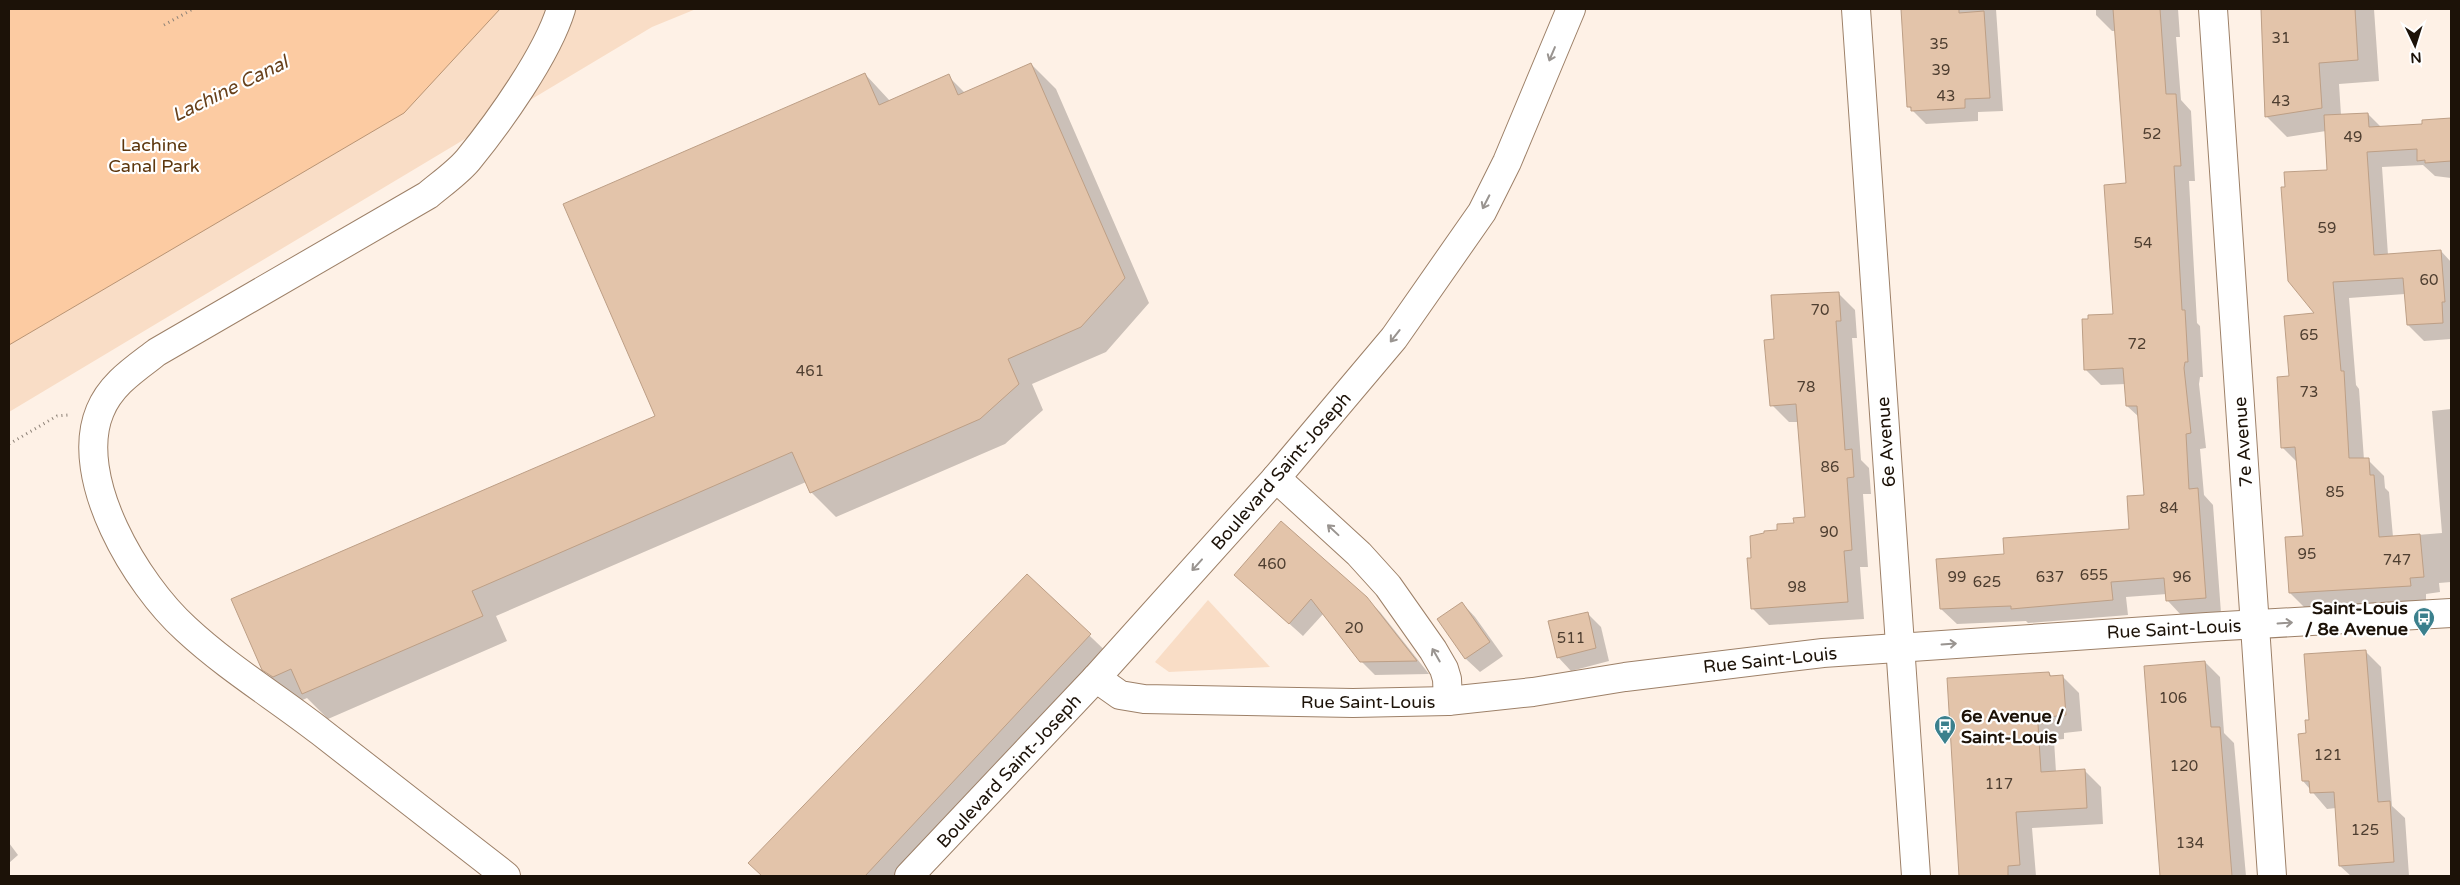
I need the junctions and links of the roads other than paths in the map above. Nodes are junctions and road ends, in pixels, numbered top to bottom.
1 (561, 9) edge
2 (1570, 9) edge
3 (1856, 9) edge
4 (2213, 9) edge
5 (1276, 478) junction
6 (2451, 612) edge
7 (2256, 625) junction
8 (1900, 648) junction
9 (1096, 678) junction
10 (1448, 701) junction
11 (506, 876) edge
12 (909, 876) edge
13 (1916, 876) edge
14 (2272, 876) edge

1 - 11 street
2 -> 5 street, Boulevard Saint-Joseph
3 - 8 street, 6e Avenue
4 - 7 street, 7e Avenue
5 -> 9 street, Boulevard Saint-Joseph
10 -> 5 street
7 -> 6 street, Rue Saint-Louis
8 -> 7 street, Rue Saint-Louis
7 - 14 street, 7e Avenue
8 - 10 street, Rue Saint-Louis
8 - 13 street, 6e Avenue
9 - 10 street, Rue Saint-Louis
9 - 12 street, Boulevard Saint-Joseph

